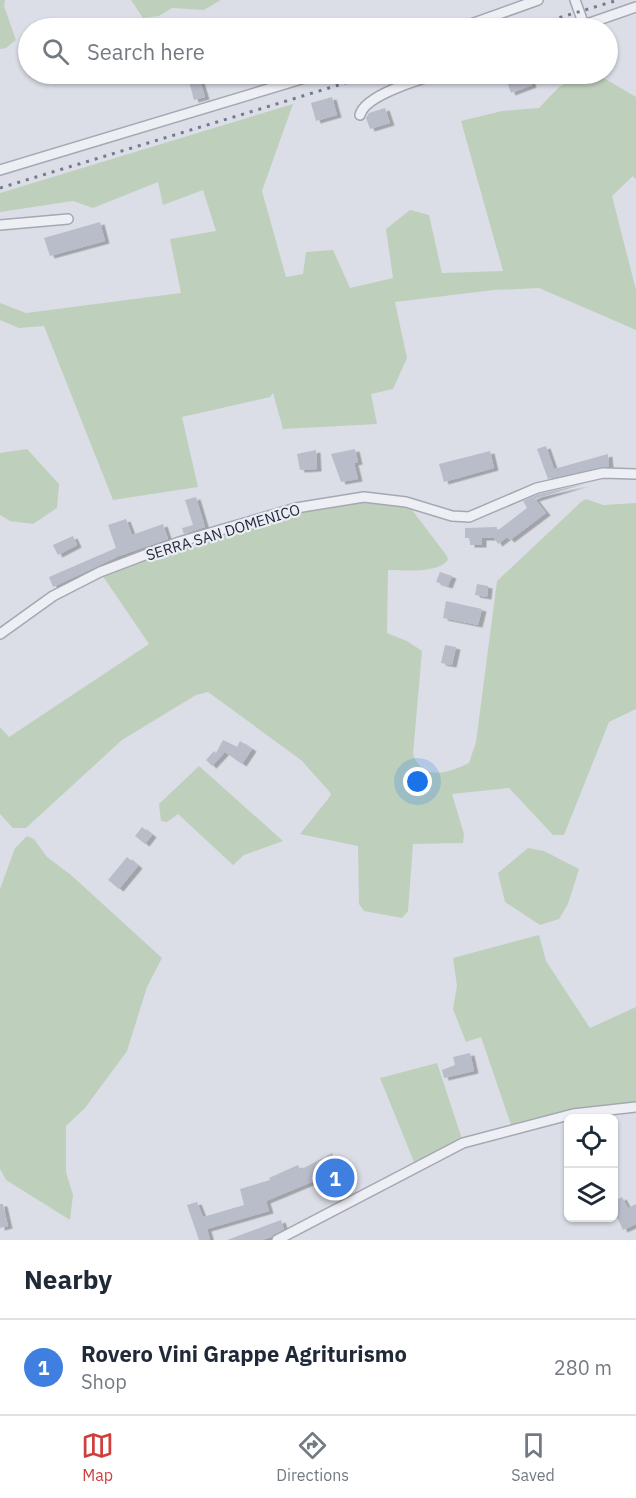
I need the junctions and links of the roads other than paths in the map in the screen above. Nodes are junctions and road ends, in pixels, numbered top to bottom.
1 (538, 0) edge
2 (575, 0) edge
3 (636, 7) edge
4 (488, 18) edge
5 (580, 18) edge
6 (606, 18) edge
7 (285, 84) edge
8 (414, 84) edge
9 (360, 115) dead end
10 (0, 170) edge
11 (68, 219) dead end
12 (0, 225) edge
13 (636, 474) edge
14 (0, 634) edge
15 (636, 1107) edge
16 (277, 1240) edge

1 - 4 street
2 - 5 street
3 - 6 street
7 - 10 street
8 - 9 street
11 - 12 street
13 - 14 street, SERRA SAN DOMENICO
15 - 16 street

